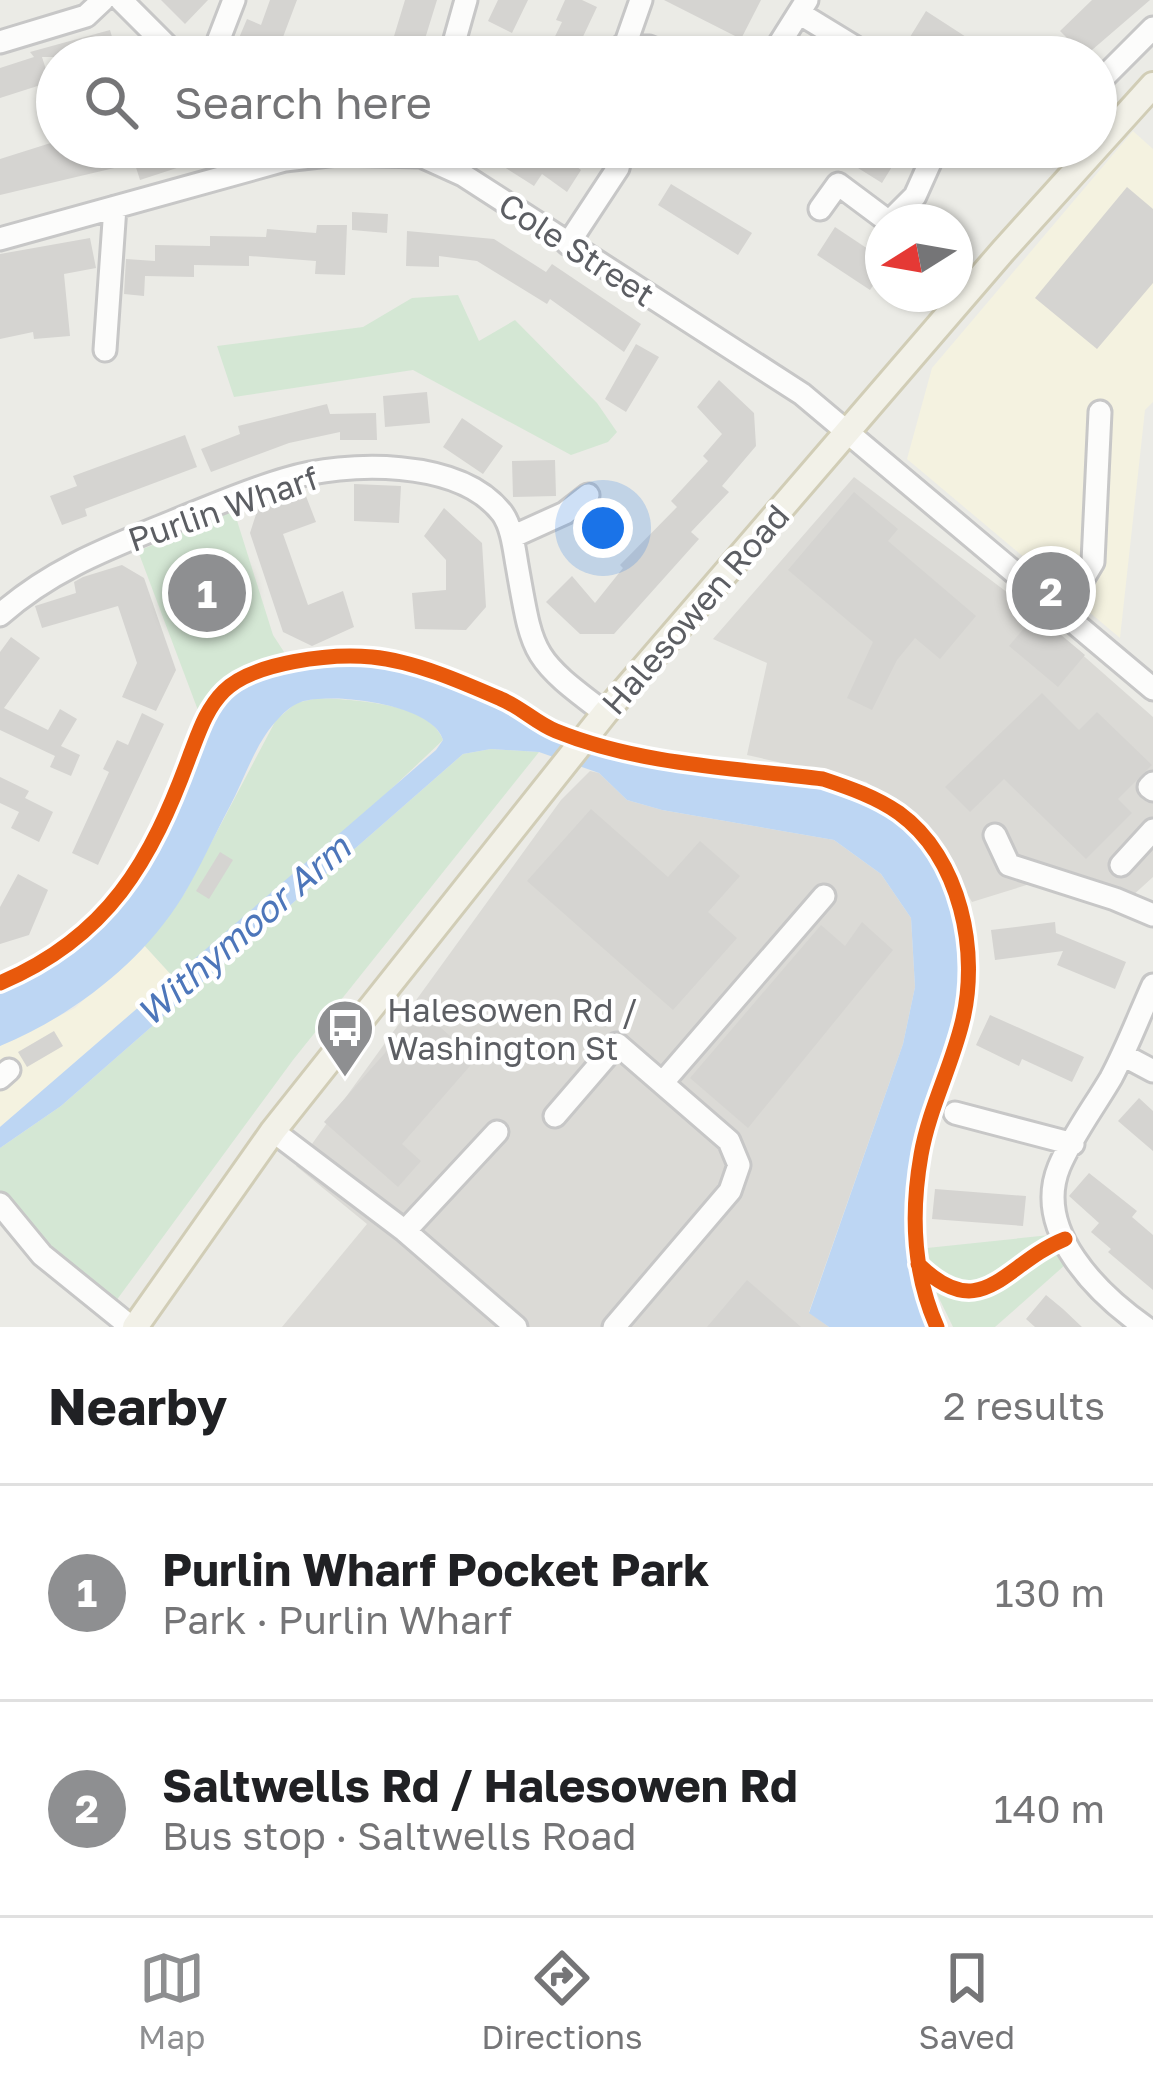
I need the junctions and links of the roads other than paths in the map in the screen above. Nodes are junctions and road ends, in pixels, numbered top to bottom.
1 (104, 0) edge
2 (121, 0) edge
3 (234, 0) edge
4 (466, 0) edge
5 (641, 0) edge
6 (803, 6) edge
7 (1153, 28) edge
8 (157, 36) edge
9 (220, 36) edge
10 (455, 36) edge
11 (628, 36) edge
12 (784, 36) edge
13 (843, 36) edge
14 (0, 42) edge
15 (1117, 65) edge
16 (1153, 85) edge
17 (1117, 126) edge
18 (235, 168) edge
19 (451, 168) edge
20 (618, 168) edge
21 (928, 168) edge
22 (1080, 168) edge
23 (115, 207) junction
24 (820, 209) dead end
25 (0, 239) edge
26 (568, 244) junction
27 (105, 350) dead end
28 (1100, 412) dead end
29 (848, 430) junction
30 (588, 495) dead end
31 (512, 537) junction
32 (1064, 612) junction
33 (0, 615) edge
34 (1153, 689) edge
35 (600, 720) junction
36 (1153, 830) edge
37 (995, 835) dead end
38 (1121, 865) dead end
39 (824, 896) dead end
40 (1153, 916) edge
41 (1153, 985) edge
42 (1123, 1055) junction
43 (1153, 1071) edge
44 (664, 1081) junction
45 (956, 1113) dead end
46 (555, 1116) dead end
47 (273, 1131) junction
48 (496, 1132) dead end
49 (1072, 1144) junction
50 (0, 1204) edge
51 (405, 1232) junction
52 (133, 1327) edge
53 (516, 1327) edge
54 (614, 1327) edge
55 (1145, 1327) edge

1 - 14 street
2 - 8 street
3 - 9 street
4 - 10 street
5 - 11 street
6 - 12 street
6 - 13 street
7 - 15 street
16 - 17 main road, Halesowen Road
18 - 23 street, Cole Street
19 - 26 street, Cole Street
20 - 26 street
21 - 24 street
22 - 29 main road, Halesowen Road
23 - 25 street, Cole Street
23 - 27 street
26 - 29 street, Cole Street
28 - 32 street
29 - 32 street, Cole Street
29 - 35 main road, Halesowen Road
30 - 31 street
31 - 33 street, Purlin Wharf
31 - 35 street, Purlin Wharf
32 - 34 street, Cole Street
35 - 47 main road, Halesowen Road
36 - 38 street
37 - 40 street
39 - 44 street
41 - 42 street
42 - 43 street
42 - 49 street
44 - 46 street
44 - 54 street
45 - 49 street
47 - 51 street
47 - 52 main road, Halesowen Road
48 - 51 street
49 - 55 street
50 - 52 street
51 - 53 street

